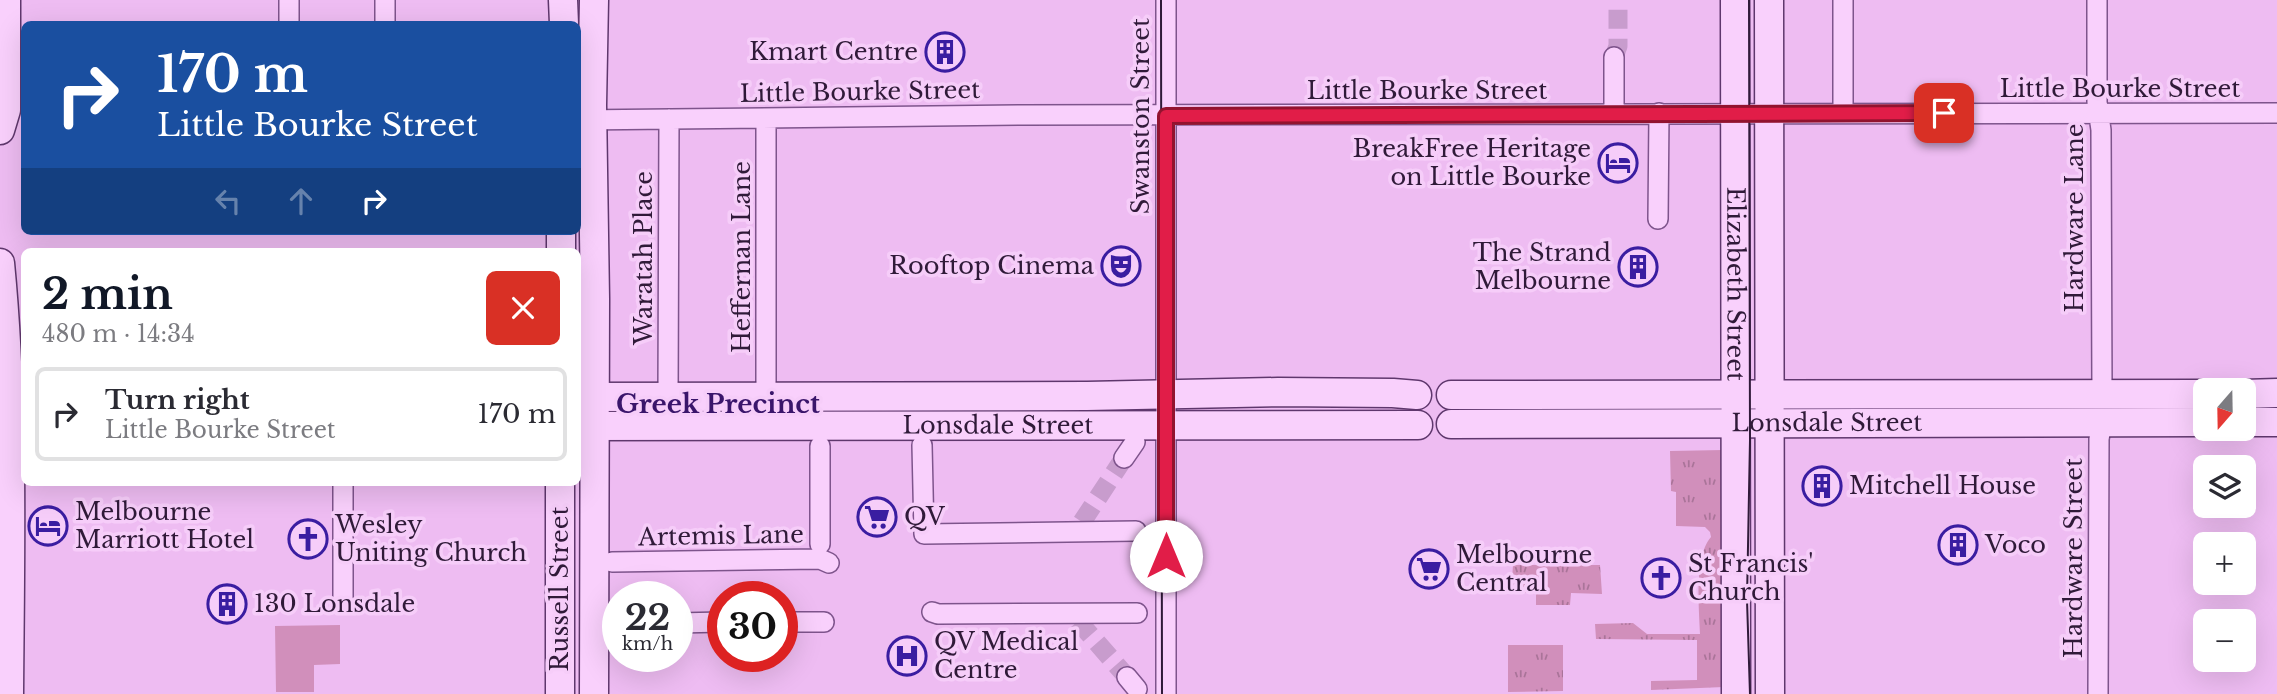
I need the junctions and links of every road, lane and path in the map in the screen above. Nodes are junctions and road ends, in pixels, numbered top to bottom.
1 (6, 0) edge
2 (289, 0) edge
3 (385, 0) edge
4 (563, 0) edge
5 (594, 0) edge
6 (1166, 0) edge
7 (1735, 0) edge
8 (1769, 0) edge
9 (1843, 0) edge
10 (2097, 0) edge
11 (289, 21) edge
12 (385, 21) edge
13 (564, 21) edge
14 (585, 52) edge
15 (1614, 57) tunnel mouth
16 (1659, 113) junction
17 (1736, 113) junction
18 (1769, 113) junction
19 (1843, 113) junction
20 (2099, 113) junction
21 (2277, 113) edge
22 (1614, 114) junction
23 (1166, 116) junction
24 (766, 118) junction
25 (669, 119) junction
26 (585, 120) edge
27 (7, 121) edge
28 (586, 209) edge
29 (1658, 219) dead end
30 (0, 263) edge
31 (2277, 393) edge
32 (1166, 394) junction
33 (1980, 394) junction
34 (2102, 394) junction
35 (2193, 394) edge
36 (2256, 394) edge
37 (948, 395) junction
38 (1451, 395) dead end
39 (1736, 395) junction
40 (1770, 395) junction
41 (875, 396) junction
42 (1087, 396) junction
43 (1417, 396) dead end
44 (586, 397) edge
45 (668, 397) junction
46 (766, 397) junction
47 (11, 401) edge
48 (2102, 422) junction
49 (2193, 422) edge
50 (2256, 422) edge
51 (2277, 422) edge
52 (1736, 423) junction
53 (1770, 423) junction
54 (1980, 423) junction
55 (949, 424) junction
56 (1451, 424) dead end
57 (874, 425) junction
58 (1088, 425) junction
59 (1418, 425) dead end
60 (586, 426) edge
61 (1166, 426) junction
62 (11, 432) edge
63 (922, 445) dead end
64 (820, 446) dead end
65 (5, 480) edge
66 (343, 486) edge
67 (560, 486) edge
68 (595, 525) junction
69 (560, 526) junction
70 (1136, 531) dead end
71 (820, 544) dead end
72 (612, 562) dead end
73 (829, 563) dead end
74 (5, 590) edge
75 (343, 603) dead end
76 (932, 612) dead end
77 (1137, 613) dead end
78 (798, 622) edge
79 (824, 622) dead end
80 (9, 694) edge
81 (560, 694) edge
82 (594, 694) edge
83 (1166, 694) edge
84 (1736, 694) edge
85 (1770, 694) edge
86 (2098, 694) edge

1 - 27 main road
2 - 11 street
3 - 12 street
4 - 13 main road
5 - 14 main road, Russell Street
6 - 23 street, Swanston Street
7 - 17 main road, Elizabeth Street
8 - 18 main road, Elizabeth Street
9 - 19 street
10 - 20 street, Hardware Lane
14 - 26 main road, Russell Street
15 - 22 street
16 - 17 street, Little Bourke Street
16 - 22 street, Little Bourke Street
16 - 29 street
17 - 18 street, Little Bourke Street
17 - 39 main road, Elizabeth Street
18 - 19 street, Little Bourke Street
18 - 40 main road, Elizabeth Street
19 - 20 street, Little Bourke Street
20 - 21 street, Little Bourke Street
20 - 34 street, Hardware Lane
22 - 23 street, Little Bourke Street
23 - 24 street, Little Bourke Street
23 - 32 street, Swanston Street
24 - 25 street, Little Bourke Street
24 - 46 street, Heffernan Lane
25 - 26 street, Little Bourke Street
25 - 45 street, Waratah Place
26 - 28 main road, Russell Street
28 - 44 main road, Russell Street
30 - 47 main road
31 - 36 main road
32 - 42 main road, Lonsdale Street
32 - 43 main road, Lonsdale Street
32 - 61 street, Swanston Street
33 - 34 main road, Lonsdale Street
33 - 40 main road, Lonsdale Street
33 - 54 main road
34 - 35 main road, Lonsdale Street
34 - 48 main road
37 - 41 main road, Lonsdale Street
37 - 42 main road, Lonsdale Street
37 - 55 main road
38 - 39 main road, Lonsdale Street
39 - 40 main road, Lonsdale Street
39 - 52 main road, Elizabeth Street
40 - 53 main road, Elizabeth Street
41 - 46 main road, Lonsdale Street
41 - 57 main road
42 - 58 main road
44 - 45 main road, Lonsdale Street
44 - 60 main road, Russell Street
45 - 46 main road, Lonsdale Street
47 - 62 main road
48 - 49 main road, Lonsdale Street
48 - 54 main road, Lonsdale Street
48 - 86 street, Hardware Street
50 - 51 main road
52 - 53 main road, Lonsdale Street
52 - 56 main road, Lonsdale Street
52 - 84 main road, Elizabeth Street
53 - 54 main road, Lonsdale Street
53 - 85 main road, Elizabeth Street
55 - 57 main road, Lonsdale Street
55 - 58 main road, Lonsdale Street
57 - 60 main road, Lonsdale Street
58 - 61 main road, Lonsdale Street
59 - 61 main road, Lonsdale Street
60 - 68 main road, Russell Street
61 - 83 street, Swanston Street
62 - 65 main road
63 - 70 street
64 - 71 street
65 - 74 main road
66 - 75 street
67 - 69 main road, Russell Street
68 - 69 main road
68 - 82 main road, Russell Street
69 - 81 main road, Russell Street
72 - 73 street, Artemis Lane
74 - 80 main road
76 - 77 street
78 - 79 street

